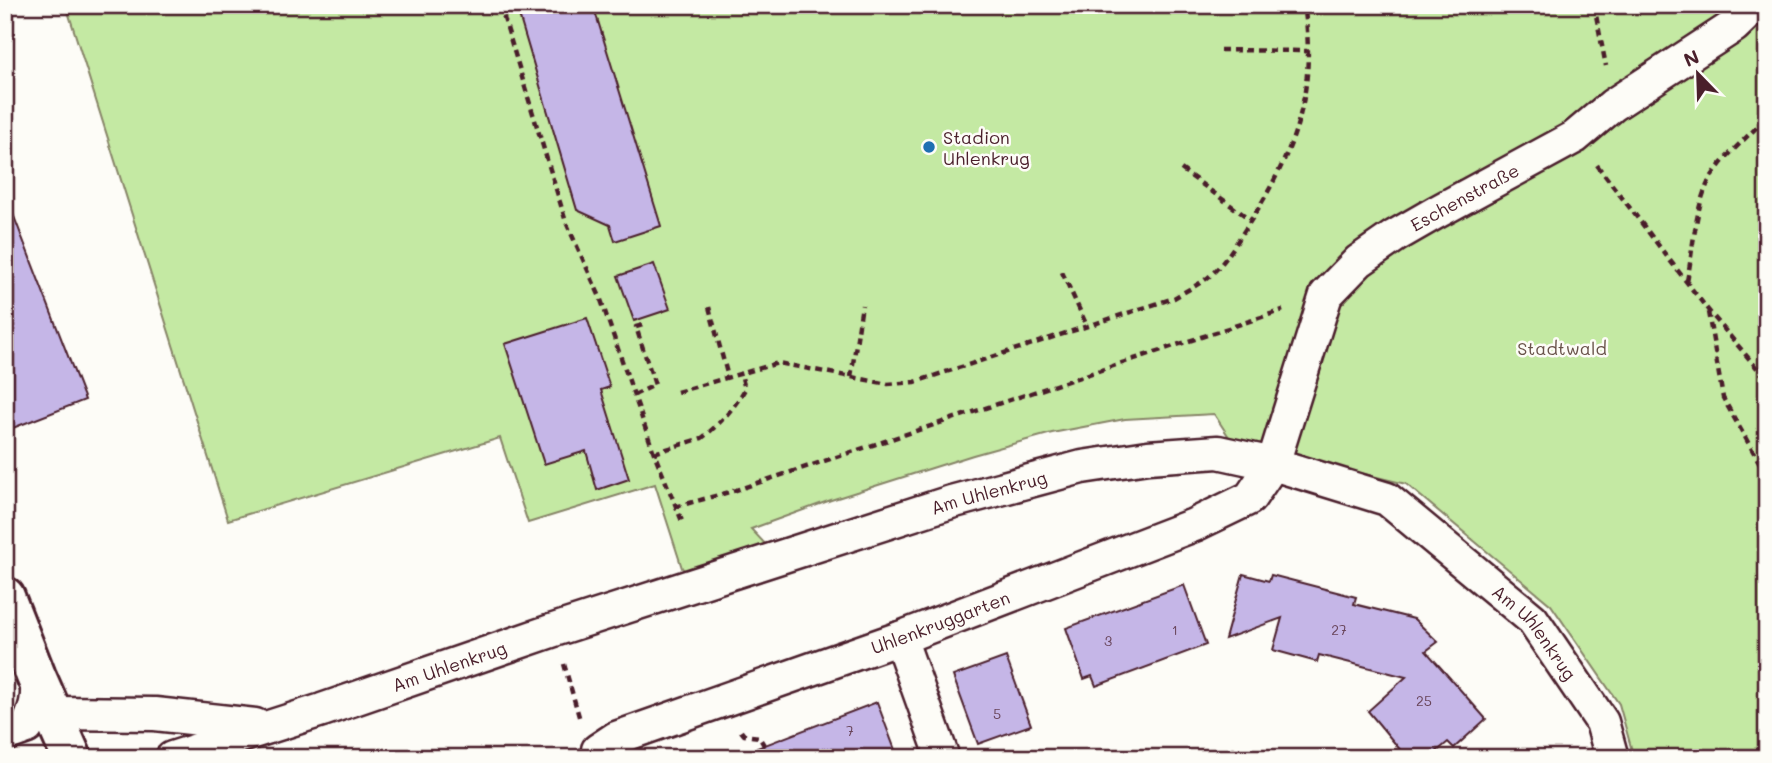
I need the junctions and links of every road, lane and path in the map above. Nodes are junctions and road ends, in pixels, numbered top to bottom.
1 (500, 5) edge
2 (1304, 5) edge
3 (1594, 5) edge
4 (1756, 5) edge
5 (1220, 50) dead end
6 (1307, 51) junction
7 (1613, 105) junction
8 (1767, 117) edge
9 (1574, 137) junction
10 (1181, 169) dead end
11 (1251, 220) junction
12 (1062, 272) dead end
13 (1687, 281) junction
14 (1326, 295) junction
15 (862, 305) dead end
16 (709, 307) dead end
17 (1708, 310) junction
18 (646, 324) dead end
19 (1087, 326) junction
20 (741, 374) junction
21 (729, 377) junction
22 (851, 377) junction
23 (1767, 380) edge
24 (677, 391) dead end
25 (634, 395) junction
26 (654, 453) junction
27 (1273, 464) junction
28 (1767, 477) edge
29 (675, 507) junction
30 (682, 521) dead end
31 (5, 597) edge
32 (900, 638) junction
33 (36, 676) junction
34 (569, 683) dead end
35 (53, 713) junction
36 (267, 727) junction
37 (5, 735) edge
38 (590, 744) edge
39 (768, 749) dead end
40 (72, 758) edge
41 (172, 758) edge
42 (772, 758) edge
43 (943, 758) edge
44 (1612, 758) edge

1 - 25 path
2 - 6 path
3 - 7 path
4 - 7 street, Eschenstraße
5 - 6 path
6 - 11 path
7 - 9 street, Eschenstraße
8 - 13 path
9 - 13 path
9 - 14 street, Eschenstraße
10 - 11 path
11 - 19 path
12 - 19 path
13 - 17 path
14 - 27 street, Eschenstraße
14 - 29 path
15 - 22 path
16 - 21 path
17 - 23 path
17 - 28 path
18 - 25 path
19 - 22 path
20 - 21 path
20 - 22 path
20 - 26 path
21 - 24 path
25 - 26 path
26 - 29 path
27 - 32 street, Uhlenkruggarten
27 - 36 street, Am Uhlenkrug
27 - 44 street, Am Uhlenkrug
29 - 30 path
31 - 33 main road
32 - 38 street, Uhlenkruggarten
32 - 43 street
33 - 35 main road
33 - 37 street
34 - 38 path
35 - 36 street, Am Uhlenkrug
35 - 40 main road
36 - 41 street, Am Uhlenkrug
39 - 42 path

